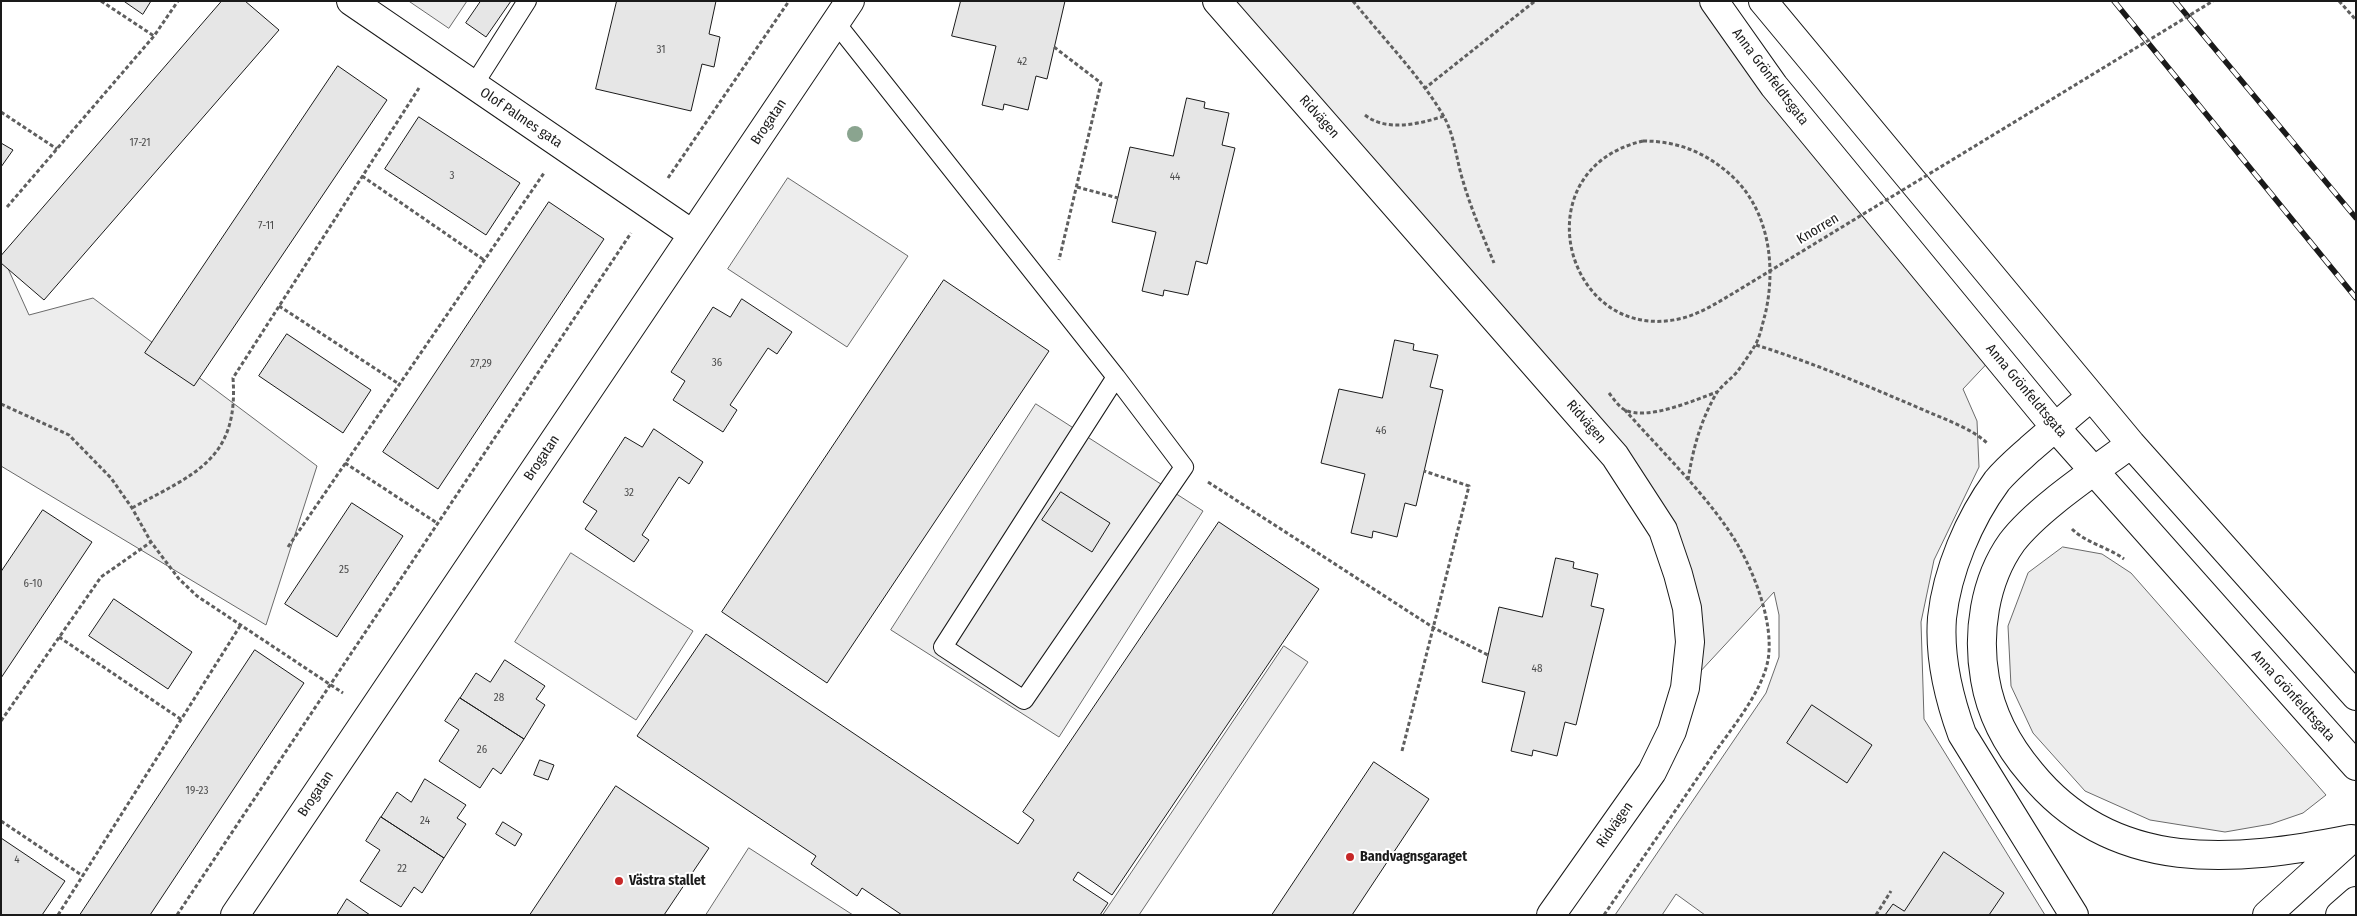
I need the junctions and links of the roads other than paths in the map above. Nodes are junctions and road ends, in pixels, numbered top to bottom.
1 (351, 1) edge
2 (528, 1) edge
3 (1217, 1) edge
4 (1714, 1) edge
5 (1763, 1) edge
6 (843, 12) edge
7 (473, 86) junction
8 (692, 234) junction
9 (1116, 377) junction
10 (2091, 397) junction
11 (2055, 427) junction
12 (2131, 444) junction
13 (2094, 472) junction
14 (2356, 696) edge
15 (2356, 766) edge
16 (2353, 837) edge
17 (2318, 855) junction
18 (2356, 900) edge
19 (235, 915) edge
20 (1551, 915) edge
21 (2074, 915) edge
22 (2267, 915) edge
23 (2340, 915) edge

1 - 7 main road, Olof Palmes gata
2 - 7 lane
3 - 20 main road, Ridvägen
4 - 11 main road, Anna Grönfeldtsgata
5 - 10 main road
6 - 8 main road, Brogatan
6 - 9 lane
7 - 8 main road, Olof Palmes gata
8 - 19 main road, Brogatan
9 - 9 lane
10 - 11 main road
10 - 12 main road
11 - 13 main road, Anna Grönfeldtsgata
11 - 21 main road
12 - 13 main road
12 - 14 main road
13 - 15 main road, Anna Grönfeldtsgata
13 - 17 main road
16 - 17 main road
17 - 22 main road
18 - 23 main road

